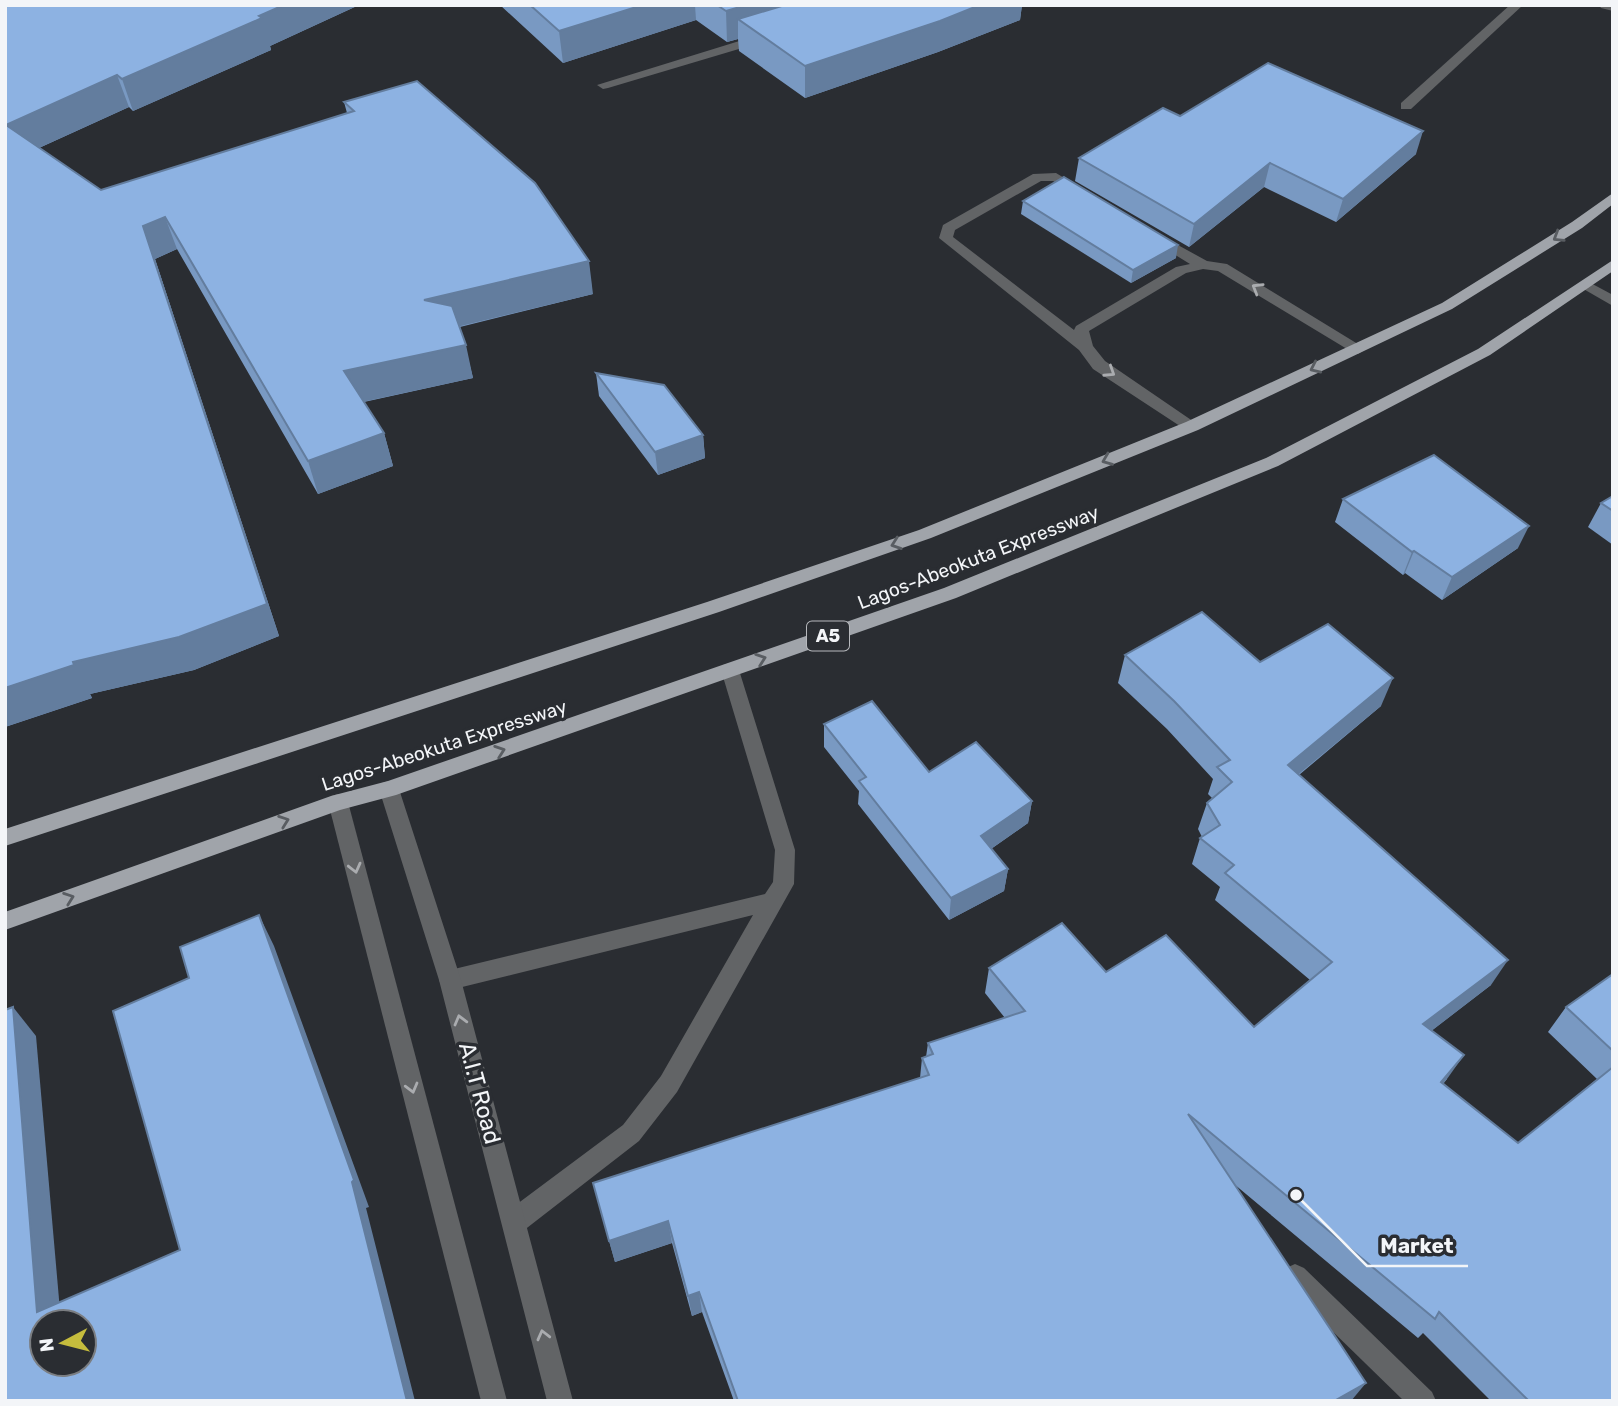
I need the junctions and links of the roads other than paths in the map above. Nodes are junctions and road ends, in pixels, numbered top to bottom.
1 (1517, 5) edge
2 (1605, 5) edge
3 (1613, 7) edge
4 (771, 36) edge
5 (603, 85) dead end
6 (1406, 106) dead end
7 (1613, 197) edge
8 (1090, 198) edge
9 (1147, 231) edge
10 (1203, 265) junction
11 (1612, 265) edge
12 (1585, 284) junction
13 (1613, 302) edge
14 (1085, 347) junction
15 (1357, 349) junction
16 (1192, 426) junction
17 (730, 670) junction
18 (389, 789) junction
19 (338, 802) junction
20 (5, 838) edge
21 (772, 901) junction
22 (5, 921) edge
23 (450, 980) junction
24 (514, 1222) junction
25 (1295, 1277) edge
26 (494, 1401) edge
27 (560, 1401) edge
28 (1422, 1401) edge

1 - 6 street
2 - 3 street
4 - 5 street
7 -> 15 highway
8 - 14 street
9 - 10 street
10 - 14 street
15 -> 10 street
11 - 12 highway, Lagos-Abeokuta Expressway / A5
12 - 13 street
17 -> 12 highway, Lagos-Abeokuta Expressway / A5
14 -> 16 street
15 -> 16 highway
16 -> 20 highway
18 -> 17 highway, Lagos-Abeokuta Expressway / A5
17 - 21 street
18 - 19 highway, Lagos-Abeokuta Expressway / A5
18 - 23 street, A.I.T Road
22 -> 19 highway, Lagos-Abeokuta Expressway / A5
19 -> 26 street
21 - 23 street
21 - 24 street
24 -> 23 street, A.I.T Road
27 -> 24 street, A.I.T Road
25 - 28 street

